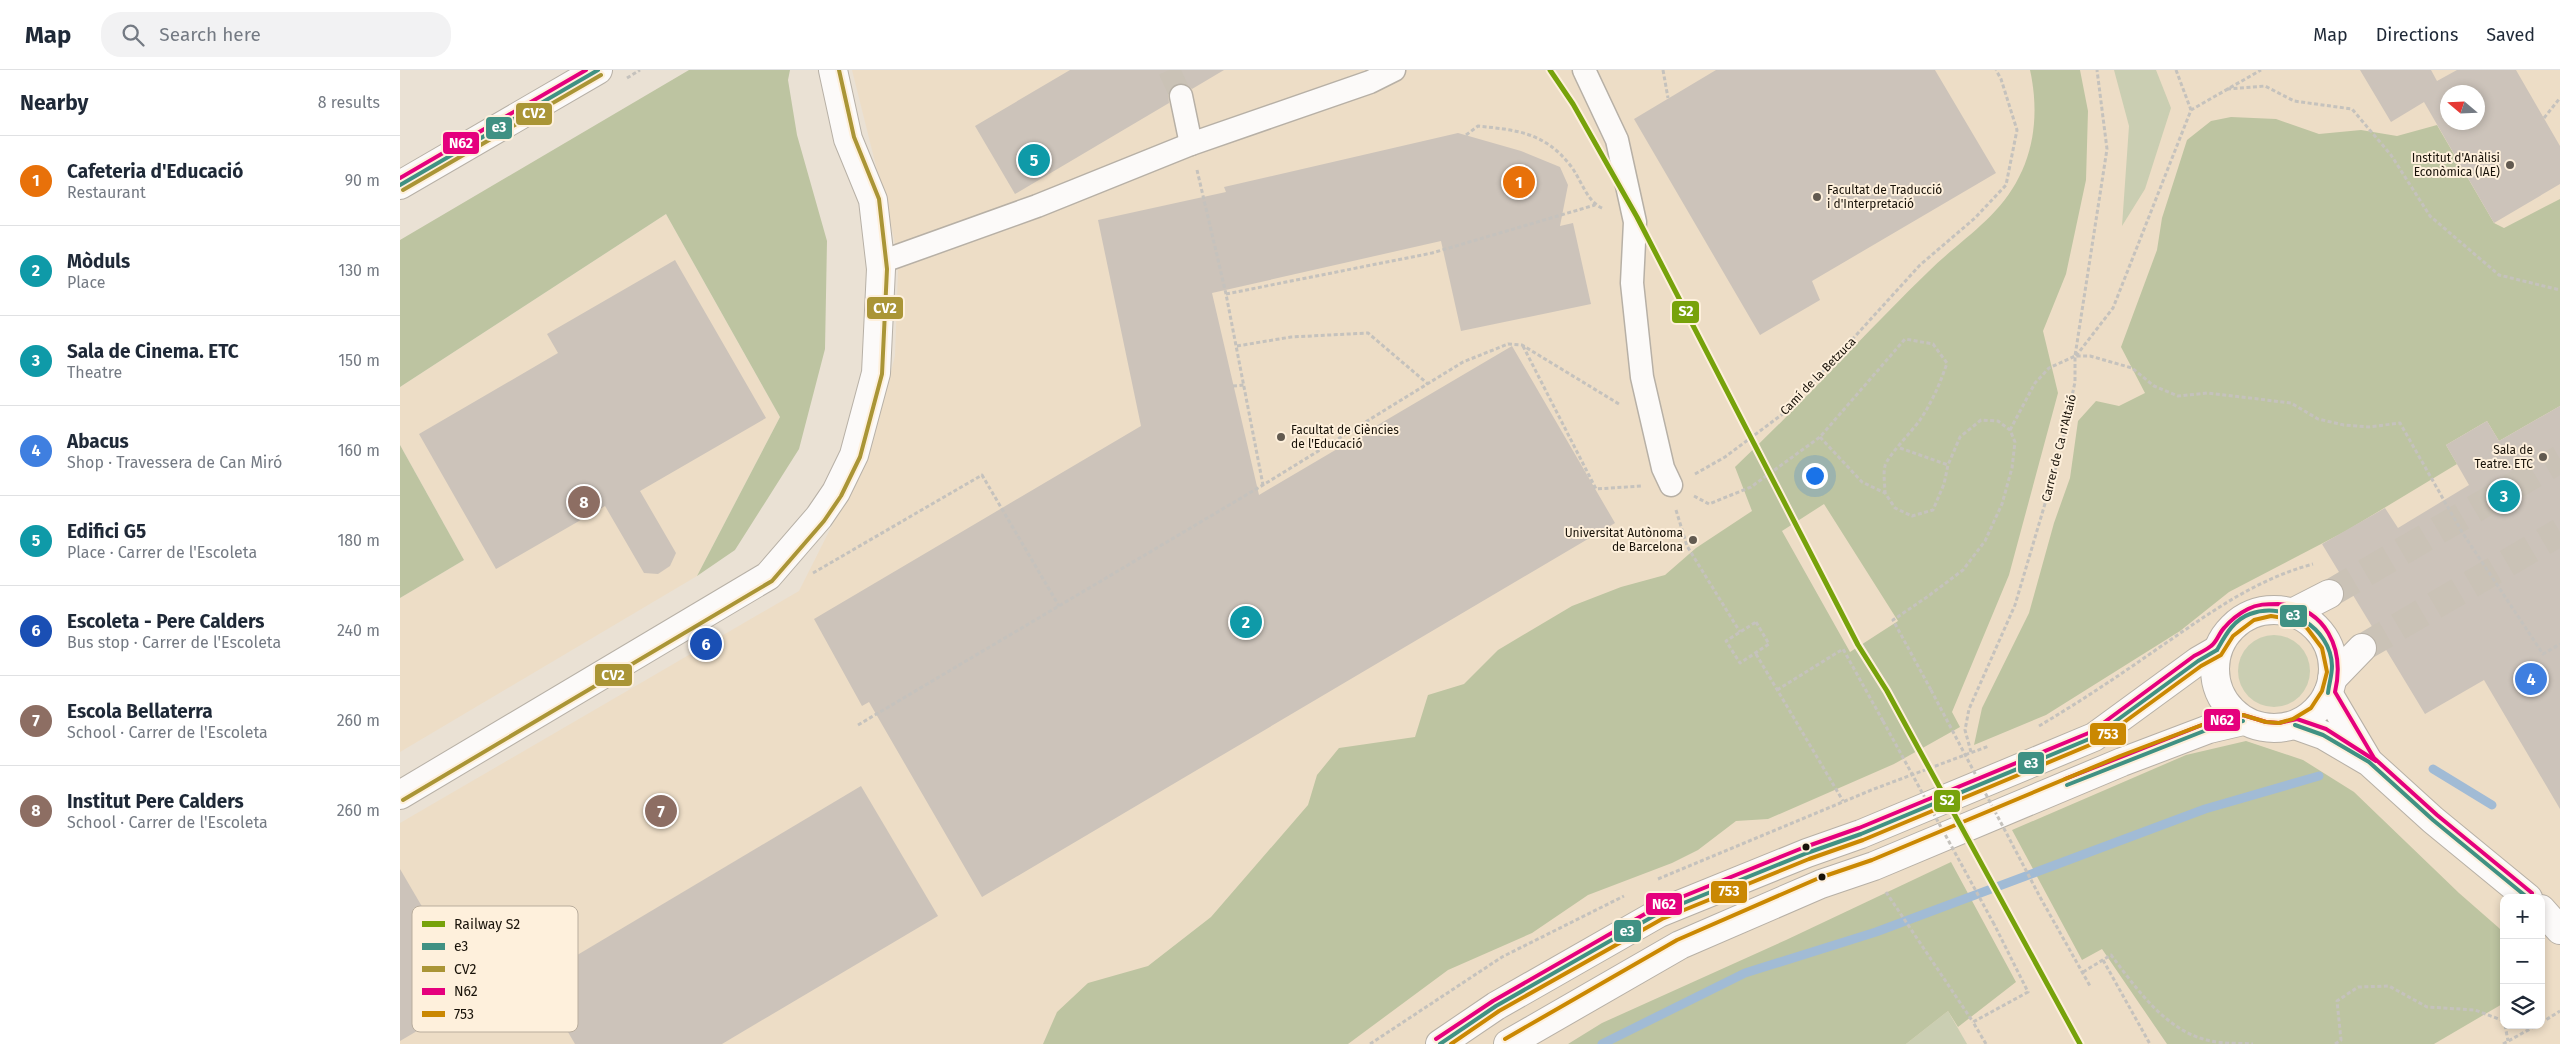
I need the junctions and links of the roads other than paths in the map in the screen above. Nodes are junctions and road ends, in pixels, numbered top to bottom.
1 (598, 70) edge
2 (833, 70) edge
3 (1394, 70) edge
4 (1584, 70) edge
5 (1181, 96) tunnel mouth
6 (1191, 144) junction
7 (400, 185) edge
8 (892, 258) dead end
9 (1671, 485) road end
10 (2329, 594) tunnel mouth
11 (2292, 613) junction
12 (2362, 648) tunnel mouth
13 (2218, 650) junction
14 (2330, 686) junction
15 (2244, 721) junction
16 (2295, 725) junction
17 (2369, 762) junction
18 (400, 795) edge
19 (2523, 894) edge
20 (2545, 913) edge
21 (2560, 930) edge
22 (1440, 1044) edge
23 (1508, 1044) edge

1 - 7 street
2 - 18 street
3 - 6 street
4 - 9 street
5 - 6 street
6 - 8 street
10 - 11 street
11 - 13 street
11 - 14 street
12 - 14 street
13 - 15 street
13 - 22 street
14 - 16 street
14 - 17 street
15 - 16 street
15 - 23 street
16 - 17 street
17 - 19 street
20 - 21 street

